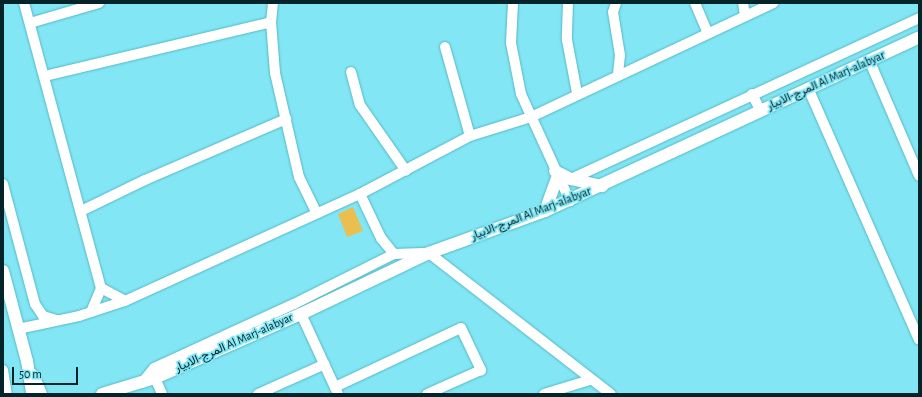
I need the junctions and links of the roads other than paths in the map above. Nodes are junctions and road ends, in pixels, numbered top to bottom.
1 (24, 3) edge
2 (99, 3) edge
3 (274, 3) edge
4 (513, 3) edge
5 (568, 3) edge
6 (616, 3) edge
7 (695, 3) edge
8 (743, 3) edge
9 (773, 3) edge
10 (745, 16) junction
11 (919, 18) edge
12 (271, 22) junction
13 (30, 23) junction
14 (708, 33) junction
15 (919, 37) edge
16 (445, 47) dead end
17 (870, 62) junction
18 (350, 72) dead end
19 (618, 75) junction
20 (45, 76) junction
21 (808, 88) junction
22 (577, 94) junction
23 (752, 94) junction
24 (760, 110) junction
25 (531, 117) junction
26 (286, 119) junction
27 (470, 136) junction
28 (406, 171) junction
29 (557, 174) junction
30 (919, 176) edge
31 (571, 179) junction
32 (3, 184) edge
33 (602, 186) junction
34 (360, 194) junction
35 (570, 200) junction
36 (81, 211) junction
37 (316, 212) junction
38 (545, 212) junction
39 (429, 253) junction
40 (394, 254) junction
41 (3, 271) edge
42 (101, 288) junction
43 (125, 301) junction
44 (91, 312) junction
45 (301, 314) junction
46 (58, 320) junction
47 (18, 329) junction
48 (919, 340) edge
49 (324, 364) junction
50 (3, 370) edge
51 (155, 378) junction
52 (590, 380) junction
53 (141, 383) junction
54 (336, 391) edge
55 (36, 393) edge
56 (7, 394) edge
57 (102, 394) edge
58 (125, 394) edge
59 (162, 394) edge
60 (258, 394) edge
61 (427, 394) edge
62 (544, 394) edge
63 (611, 394) edge

1 - 13 street
2 - 13 street
3 - 12 street
4 - 25 street
5 - 22 street
6 - 19 street
7 - 14 street
8 - 10 street
9 - 10 street
10 - 14 street
11 - 23 street
12 - 20 street
12 - 26 street
13 - 20 street
14 - 19 street
15 - 17 main road, المرج-الابيار Al Marj-alabyar
16 - 27 street
17 - 21 main road, المرج-الابيار Al Marj-alabyar
17 - 30 street
18 - 28 street
19 - 22 street
20 - 36 street
21 - 24 main road, المرج-الابيار Al Marj-alabyar
21 - 48 street
22 - 25 street
23 - 24 street
23 - 31 street
24 - 33 main road, المرج-الابيار Al Marj-alabyar
25 - 27 street
25 - 29 street
26 - 36 street
26 - 37 street
27 - 28 street
28 - 34 street
29 - 31 main road
29 - 35 street
29 - 38 main road
31 - 33 main road
32 - 46 street
33 - 35 main road, المرج-الابيار Al Marj-alabyar
34 - 37 street
34 - 40 street
35 - 38 main road, المرج-الابيار Al Marj-alabyar
36 - 42 street
37 - 43 street
38 - 39 main road, المرج-الابيار Al Marj-alabyar
39 - 40 street
39 - 45 main road, المرج-الابيار Al Marj-alabyar
39 - 52 street
40 - 53 street
41 - 47 main road
42 - 43 street
42 - 44 street
43 - 44 street
44 - 46 street
45 - 49 street
45 - 51 main road, المرج-الابيار Al Marj-alabyar
46 - 47 street
47 - 55 main road
49 - 54 street
49 - 60 street
50 - 56 street
51 - 53 main road, المرج-الابيار Al Marj-alabyar
51 - 59 street
52 - 62 street
52 - 63 street
53 - 57 main road, المرج-الابيار Al Marj-alabyar
53 - 58 main road, المرج-الابيار Al Marj-alabyar
54 - 61 street

